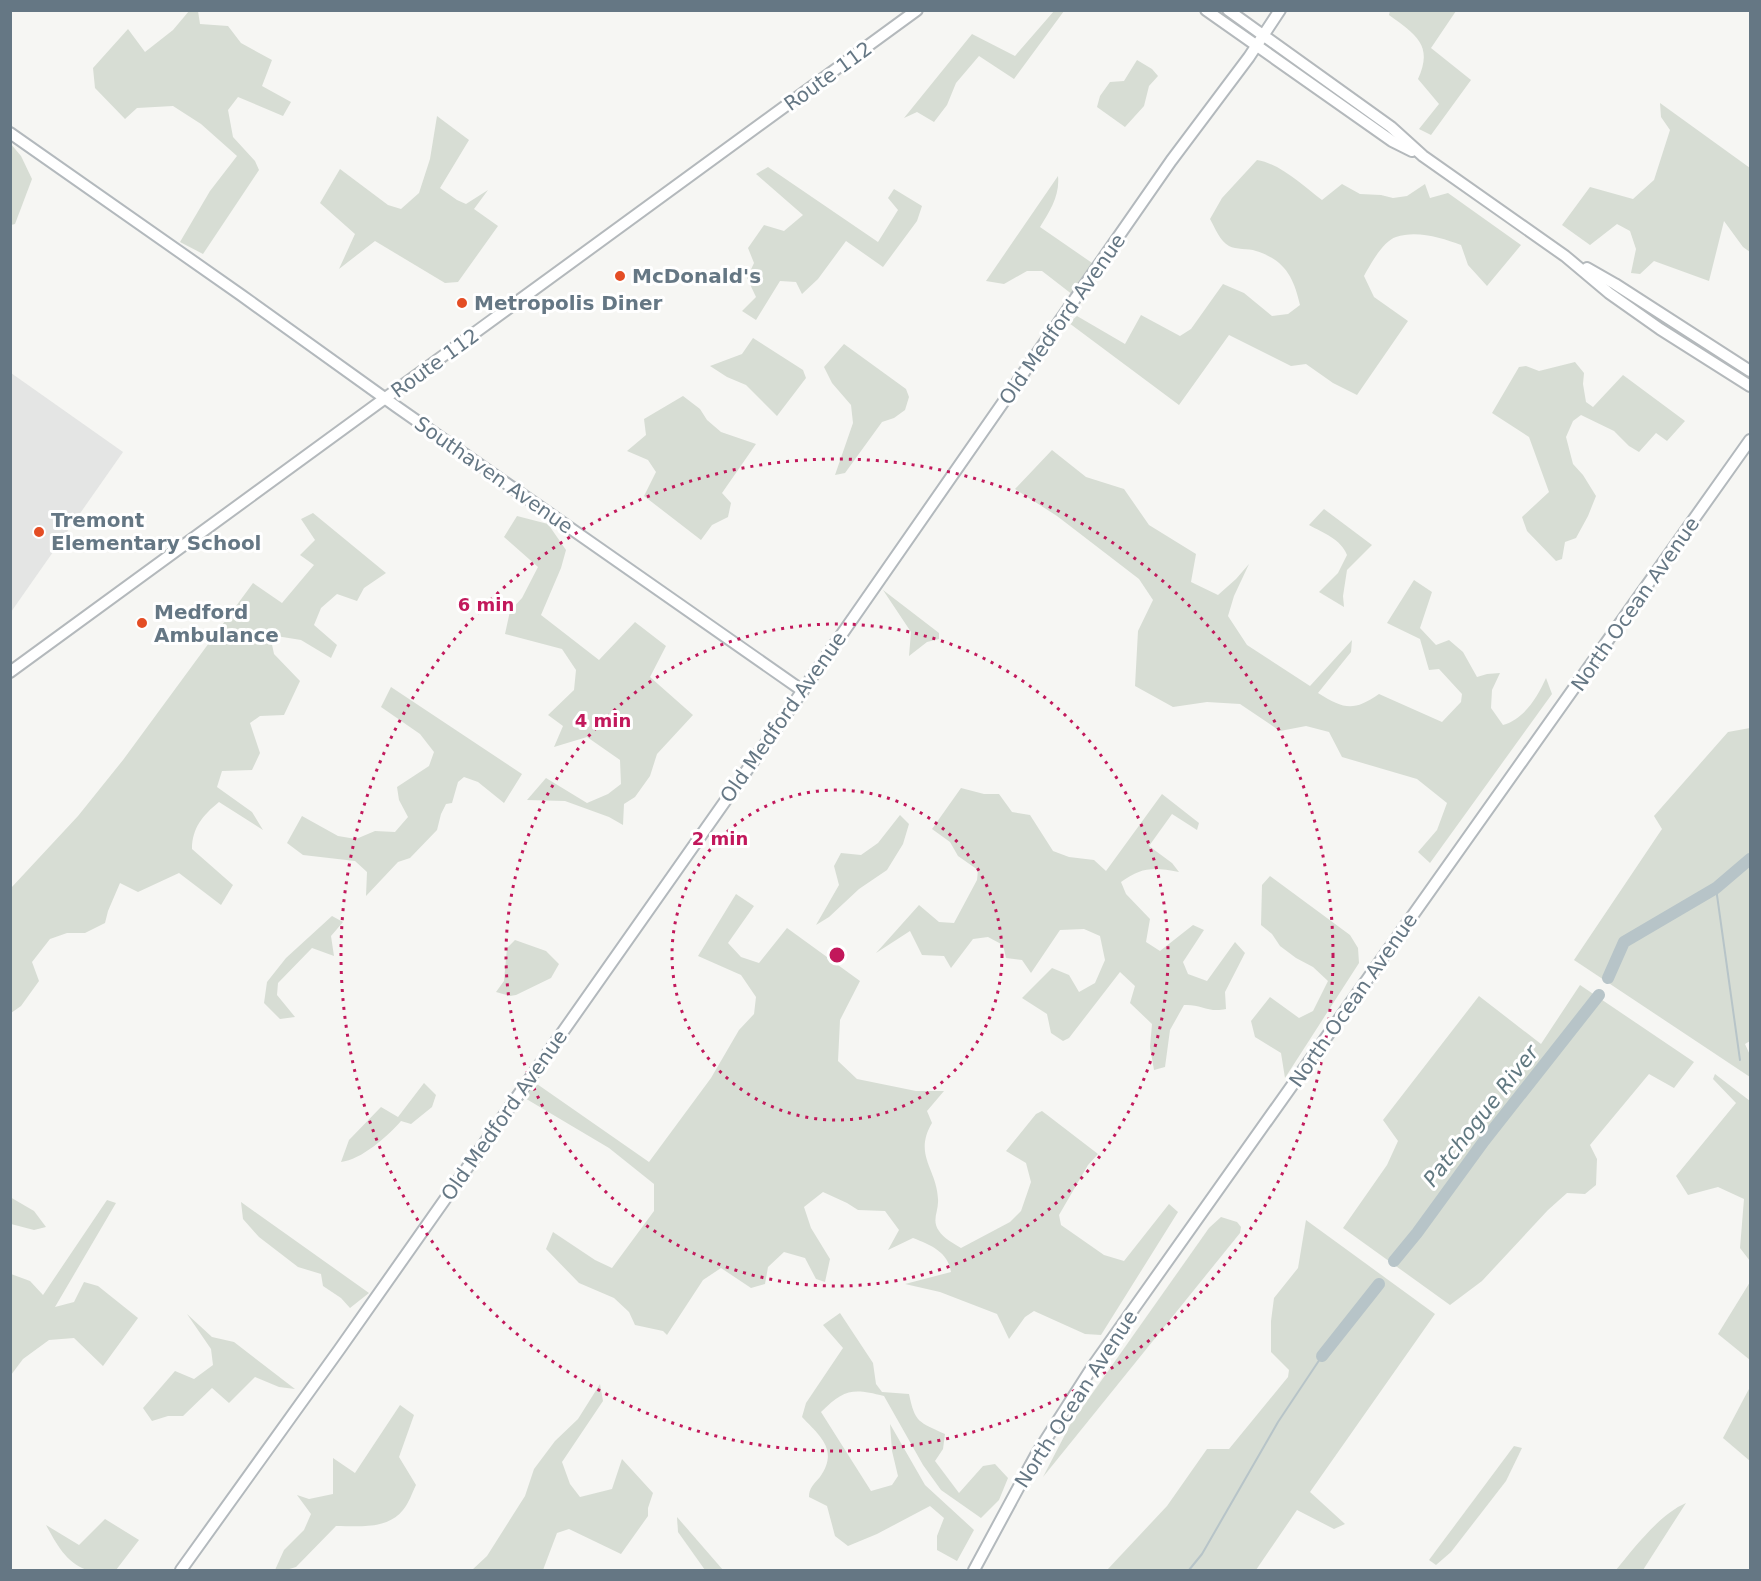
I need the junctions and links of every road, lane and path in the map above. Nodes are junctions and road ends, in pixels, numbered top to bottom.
1 (917, 10) edge
2 (1206, 10) edge
3 (1228, 10) edge
4 (1280, 10) edge
5 (1264, 36) junction
6 (1257, 46) junction
7 (10, 133) edge
8 (1423, 156) junction
9 (1566, 256) junction
10 (1750, 371) edge
11 (1750, 387) edge
12 (385, 399) junction
13 (1750, 440) edge
14 (10, 672) edge
15 (802, 691) junction
16 (181, 1570) edge
17 (974, 1570) edge

1 - 12 main road, Route 112
2 - 6 main road
3 - 5 main road
4 - 5 main road, Old Medford Avenue
5 - 6 main road, Old Medford Avenue
5 - 8 main road
6 - 8 main road
6 - 15 main road, Old Medford Avenue
7 - 12 main road, Southaven Avenue
8 - 9 main road
9 - 10 main road
9 - 11 main road
12 - 14 main road, Route 112
12 - 15 main road, Southaven Avenue
13 - 17 main road, North Ocean Avenue
15 - 16 main road, Old Medford Avenue

